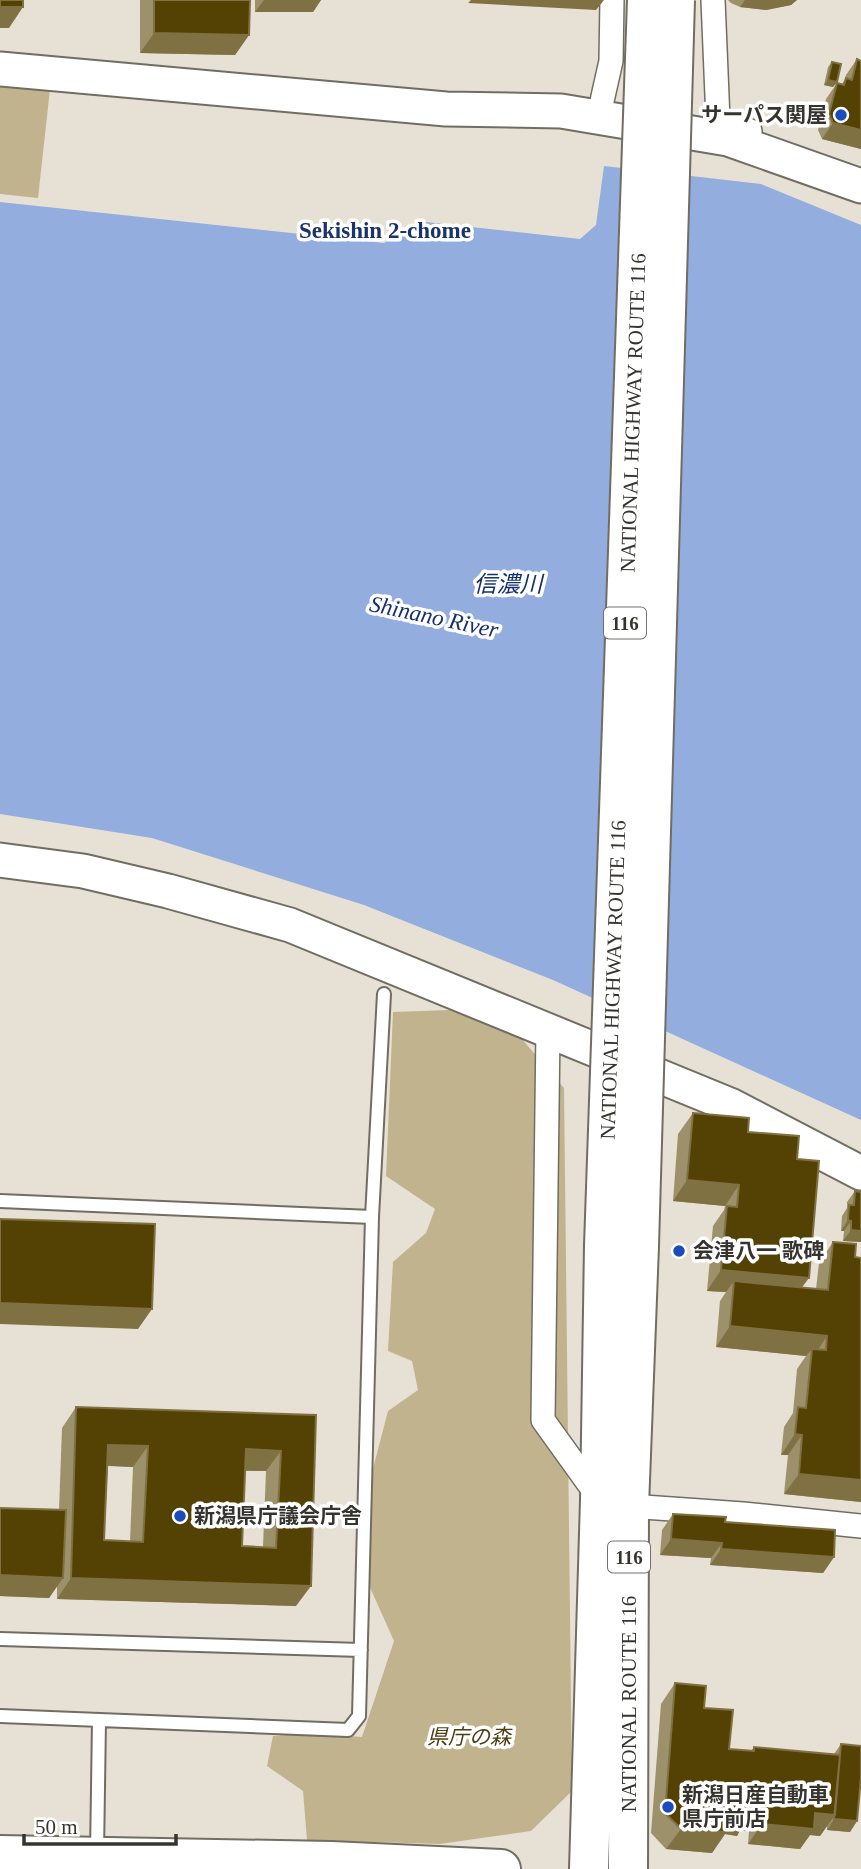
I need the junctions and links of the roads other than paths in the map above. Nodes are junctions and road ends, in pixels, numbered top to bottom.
1 (612, 0) edge
2 (647, 0) edge
3 (675, 0) edge
4 (713, 0) edge
5 (0, 69) edge
6 (602, 101) dead end
7 (861, 170) edge
8 (861, 186) edge
9 (0, 860) edge
10 (384, 994) dead end
11 (548, 1029) junction
12 (861, 1173) edge
13 (0, 1201) edge
14 (372, 1217) junction
15 (621, 1246) junction
16 (615, 1503) junction
17 (861, 1526) edge
18 (0, 1639) edge
19 (361, 1650) junction
20 (0, 1716) edge
21 (99, 1721) junction
22 (0, 1855) edge
23 (97, 1863) edge
24 (501, 1869) edge
25 (589, 1869) edge
26 (628, 1869) edge

1 - 6 street
2 - 15 highway, NATIONAL HIGHWAY ROUTE 116 / 116, bridge
3 - 15 highway, NATIONAL HIGHWAY ROUTE 116 / 116, bridge
4 - 7 street
5 - 8 street
9 - 11 street
10 - 14 lane
11 - 12 street
11 - 16 street
13 - 14 lane
14 - 19 lane
15 - 16 highway, NATIONAL ROUTE 116 / 116
16 - 17 street
16 - 25 highway, NATIONAL ROUTE 116 / 116
16 - 26 highway, NATIONAL ROUTE 116 / 116
18 - 19 lane
19 - 21 lane
20 - 21 lane
21 - 23 lane
22 - 23 highway
23 - 24 highway

